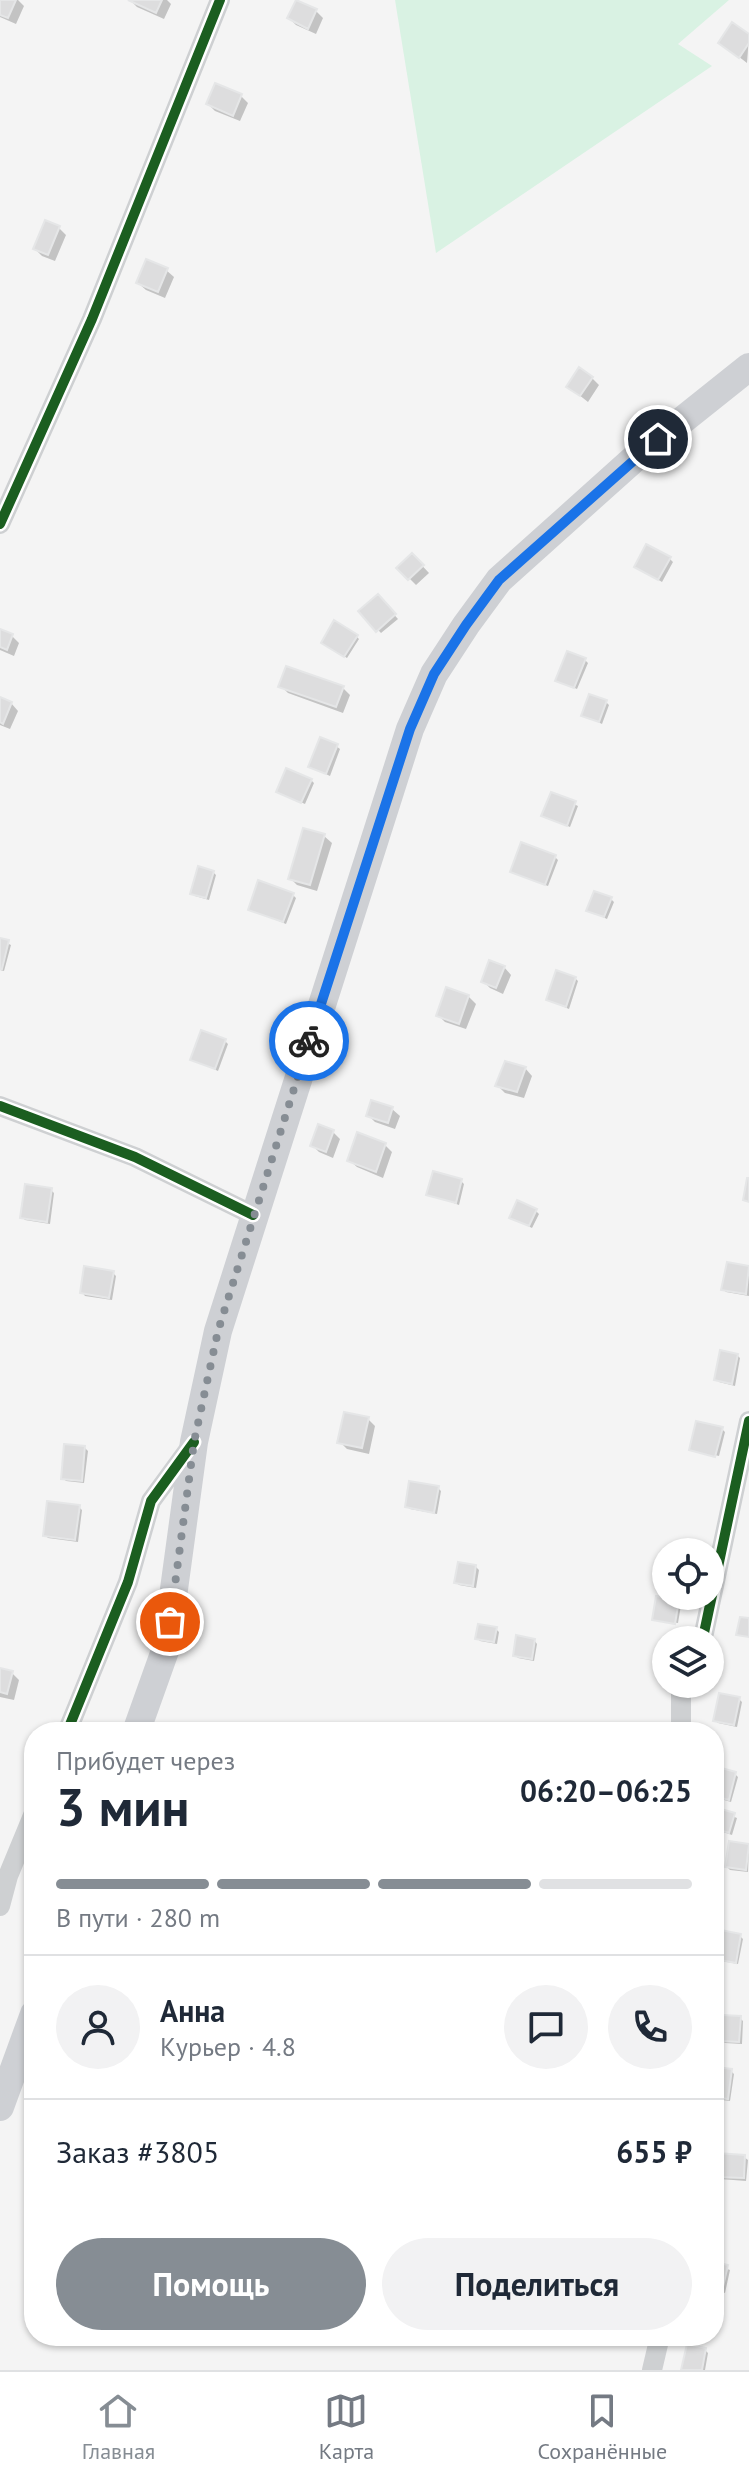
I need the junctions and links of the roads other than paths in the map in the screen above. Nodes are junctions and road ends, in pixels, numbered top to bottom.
1 (220, 0) edge
2 (749, 367) edge
3 (0, 524) edge
4 (0, 1106) edge
5 (253, 1215) junction
6 (749, 1421) edge
7 (194, 1442) junction
8 (705, 1626) edge
9 (681, 1698) edge
10 (71, 1722) edge
11 (140, 1722) edge
12 (681, 1722) edge
13 (24, 1834) edge
14 (4, 1875) edge
15 (0, 1906) edge
16 (24, 2041) edge
17 (0, 2107) edge
18 (658, 2346) edge
19 (652, 2370) edge

1 - 3 street
2 - 5 main road
4 - 5 street
5 - 7 main road
6 - 8 street
7 - 10 street
7 - 11 main road
9 - 12 street
13 - 14 street
14 - 15 street
16 - 17 main road
18 - 19 street

